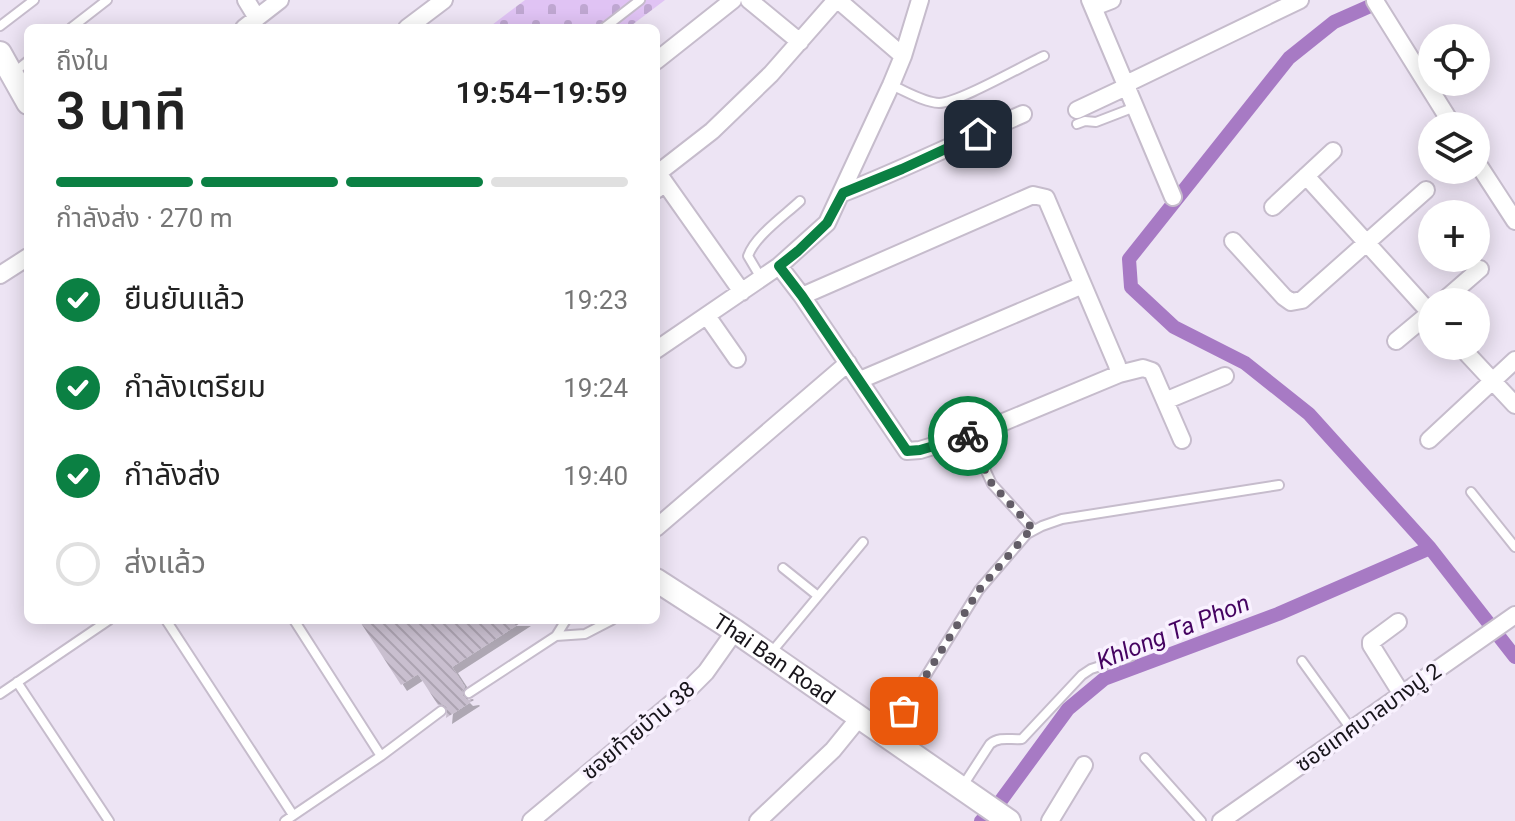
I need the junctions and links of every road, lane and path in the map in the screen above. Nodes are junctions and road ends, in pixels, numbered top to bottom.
1 (34, 0) edge
2 (107, 0) edge
3 (246, 0) edge
4 (280, 0) edge
5 (444, 0) edge
6 (640, 0) edge
7 (733, 0) edge
8 (749, 0) edge
9 (837, 0) edge
10 (920, 0) edge
11 (1112, 0) edge
12 (1300, 0) edge
13 (1375, 1) edge
14 (1092, 4) edge
15 (251, 23) edge
16 (76, 24) edge
17 (412, 24) edge
18 (609, 24) edge
19 (0, 26) edge
20 (800, 42) junction
21 (0, 53) edge
22 (903, 56) junction
23 (1044, 56) dead end
24 (660, 58) edge
25 (20, 68) edge
26 (891, 85) junction
27 (1126, 85) junction
28 (1135, 107) junction
29 (1444, 112) edge
30 (1023, 114) dead end
31 (1077, 117) joint
32 (1333, 151) dead end
33 (1306, 176) junction
34 (660, 178) edge
35 (660, 180) edge
36 (1490, 183) edge
37 (1426, 190) dead end
38 (843, 193) junction
39 (1173, 197) dead end
40 (800, 201) dead end
41 (1273, 207) dead end
42 (1515, 221) edge
43 (1233, 241) dead end
44 (1367, 242) junction
45 (24, 260) edge
46 (779, 266) junction
47 (1477, 272) edge
48 (0, 275) edge
49 (761, 278) junction
50 (1083, 285) junction
51 (1459, 288) edge
52 (742, 292) junction
53 (1418, 294) edge
54 (802, 296) junction
55 (707, 316) junction
56 (1418, 323) edge
57 (1396, 341) dead end
58 (660, 347) edge
59 (737, 359) dead end
60 (1473, 360) edge
61 (1515, 360) edge
62 (848, 363) junction
63 (1119, 374) junction
64 (1225, 376) dead end
65 (860, 380) junction
66 (1492, 381) junction
67 (1165, 401) junction
68 (1515, 405) edge
69 (969, 435) junction
70 (1182, 440) dead end
71 (1429, 440) dead end
72 (1279, 485) dead end
73 (1471, 492) dead end
74 (660, 525) edge
75 (1034, 530) junction
76 (863, 542) dead end
77 (1515, 547) edge
78 (783, 568) dead end
79 (660, 587) edge
80 (818, 596) junction
81 (1515, 615) edge
82 (1398, 622) dead end
83 (103, 624) edge
84 (168, 624) edge
85 (297, 624) edge
86 (564, 624) edge
87 (604, 624) edge
88 (735, 631) junction
89 (556, 636) junction
90 (769, 655) junction
91 (1131, 656) dead end
92 (1302, 661) dead end
93 (17, 682) junction
94 (469, 693) dead end
95 (1401, 693) junction
96 (0, 694) edge
97 (441, 711) dead end
98 (859, 718) junction
99 (1351, 729) junction
100 (888, 738) junction
101 (381, 756) junction
102 (1145, 758) dead end
103 (1084, 765) dead end
104 (968, 793) junction
105 (1002, 816) edge
106 (289, 818) edge
107 (109, 821) edge
108 (531, 821) edge
109 (758, 821) edge
110 (1050, 821) edge
111 (1201, 821) edge
112 (1221, 821) edge

1 - 19 lane
2 - 16 lane
3 - 15 street
4 - 15 street
5 - 17 street
6 - 18 lane
7 - 24 street
8 - 20 street
9 - 20 street
9 - 22 street
10 - 22 street
11 - 14 street
12 - 27 street
13 - 29 street
14 - 27 street
20 - 34 street
21 - 25 street
22 - 26 street
23 - 26 lane
26 - 38 street
27 - 28 street
27 - 31 street
28 - 31 lane
28 - 39 street
30 - 38 street
32 - 33 street
33 - 41 street
33 - 44 street
35 - 52 street
36 - 42 street
37 - 44 street
38 - 46 street
40 - 49 lane
43 - 44 street
44 - 53 street
45 - 48 street
46 - 49 street
46 - 54 street
47 - 51 street
49 - 52 street
50 - 54 street
50 - 63 street
50 - 65 street
52 - 55 street
54 - 62 street
55 - 58 street
55 - 59 street
56 - 57 street
60 - 66 street
61 - 66 street
62 - 65 street
62 - 74 street
63 - 67 street
63 - 69 street
64 - 67 street
65 - 69 street
66 - 68 street
66 - 71 street
67 - 70 street
69 - 75 lane
72 - 75 lane
73 - 77 lane
75 - 100 lane
76 - 80 lane
78 - 80 lane
79 - 88 street, Thai Ban Road
80 - 90 lane
81 - 95 street, ซอยเทศบาลบางปู 2
82 - 95 street
83 - 93 lane
84 - 106 lane
85 - 101 lane
86 - 89 lane
87 - 89 lane
88 - 90 street, Thai Ban Road
88 - 108 street, ซอยท้ายบ้าน 38
89 - 94 lane
90 - 98 street, Thai Ban Road
91 - 104 lane
92 - 99 lane
93 - 96 lane
93 - 107 lane
95 - 99 street, ซอยเทศบาลบางปู 2
97 - 101 lane
98 - 100 street, Thai Ban Road
98 - 109 street
99 - 112 street, ซอยเทศบาลบางปู 2
100 - 104 street, Thai Ban Road
101 - 106 lane
102 - 111 lane
103 - 110 street
104 - 105 street, Thai Ban Road

